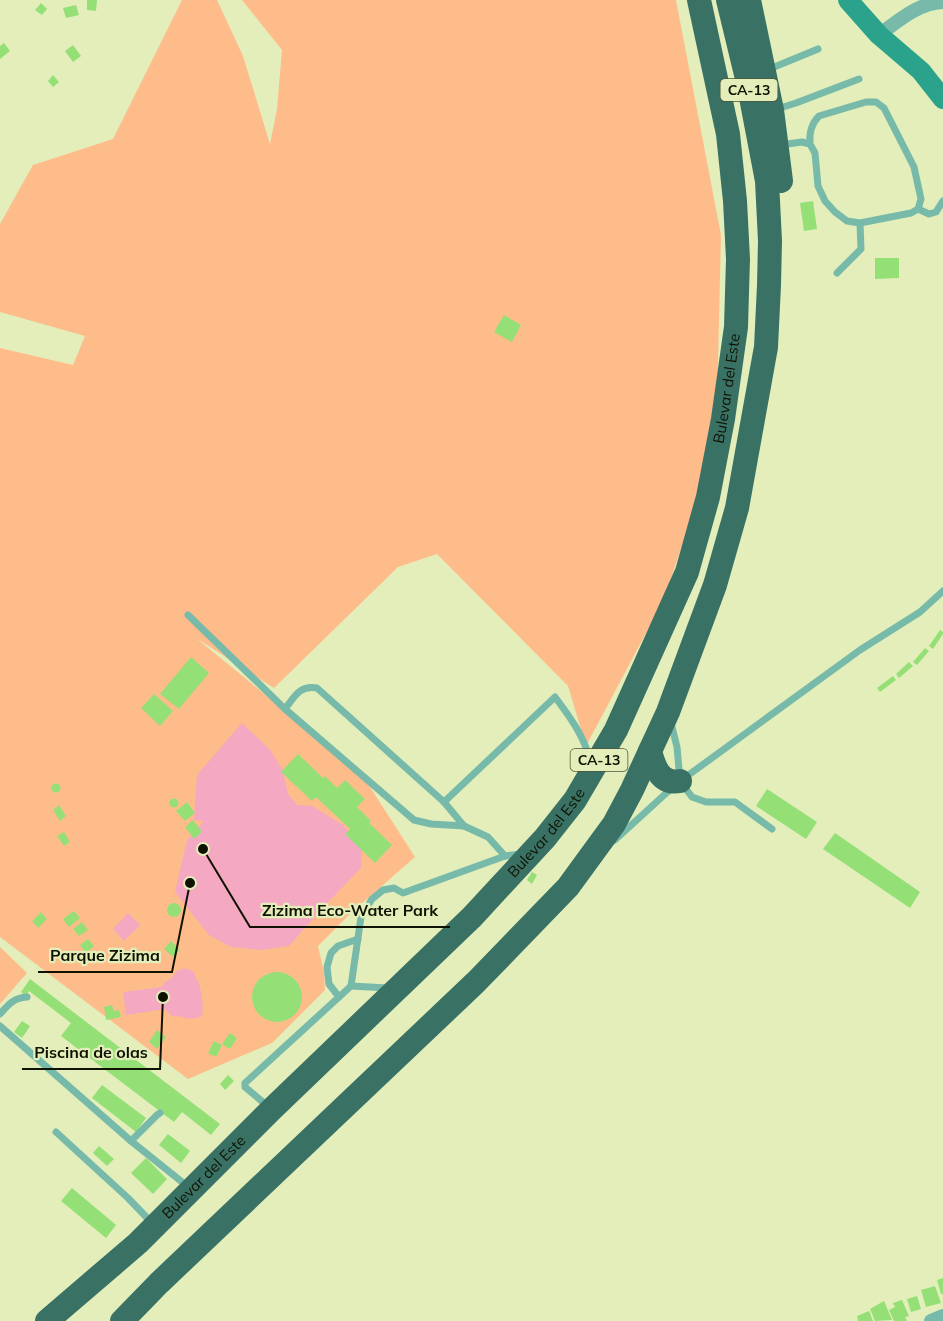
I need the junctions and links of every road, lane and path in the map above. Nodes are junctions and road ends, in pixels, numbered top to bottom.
1 (848, 0) edge
2 (715, 2) edge
3 (943, 2) edge
4 (750, 5) edge
5 (879, 35) junction
6 (818, 49) dead end
7 (765, 71) junction
8 (859, 79) dead end
9 (943, 99) edge
10 (772, 110) junction
11 (810, 144) junction
12 (777, 146) junction
13 (943, 201) edge
14 (918, 209) junction
15 (860, 223) junction
16 (837, 273) dead end
17 (766, 347) junction
18 (943, 591) edge
19 (188, 615) dead end
20 (285, 709) junction
21 (668, 712) junction
22 (650, 751) junction
23 (593, 770) junction
24 (680, 781) junction
25 (444, 802) junction
26 (464, 826) junction
27 (772, 829) dead end
28 (597, 848) junction
29 (532, 853) junction
30 (505, 856) junction
31 (358, 939) junction
32 (476, 982) junction
33 (351, 986) junction
34 (397, 988) junction
35 (27, 996) dead end
36 (339, 997) junction
37 (0, 1014) edge
38 (0, 1026) edge
39 (272, 1109) junction
40 (160, 1113) dead end
41 (56, 1132) dead end
42 (131, 1141) junction
43 (191, 1189) junction
44 (146, 1234) junction
45 (51, 1320) edge
46 (122, 1321) edge
47 (142, 1321) edge

1 - 5 street
2 - 17 highway, Bulevar del Este / CA-13
2 - 23 highway, Bulevar del Este / CA-13
3 - 5 street
4 - 7 highway
5 - 9 street
6 - 7 lane
7 - 10 highway
8 - 10 lane
10 - 12 highway
11 - 12 lane
11 - 14 lane
11 - 15 lane
12 - 17 highway
13 - 14 lane
14 - 15 lane
15 - 16 lane
17 - 21 highway, Bulevar del Este / CA-13
18 - 24 lane
19 - 20 lane
20 - 25 lane
20 - 26 lane
21 - 22 highway, Bulevar del Este / CA-13
21 - 24 lane
22 - 24 highway
22 - 28 highway, Bulevar del Este / CA-13
23 - 25 lane
23 - 29 highway, Bulevar del Este / CA-13
24 - 27 lane
24 - 28 lane
25 - 26 lane
26 - 30 lane
28 - 32 highway, Bulevar del Este / CA-13
29 - 30 lane
29 - 34 highway, Bulevar del Este / CA-13
30 - 31 lane
31 - 33 lane
31 - 36 lane
32 - 46 highway, Bulevar del Este / CA-13
32 - 47 highway
33 - 34 lane
33 - 36 lane
34 - 39 highway, Bulevar del Este / CA-13
35 - 37 lane
36 - 39 lane
38 - 42 lane
39 - 43 highway, Bulevar del Este / CA-13
40 - 42 lane
41 - 44 lane
42 - 43 lane
43 - 44 highway, Bulevar del Este / CA-13
44 - 45 highway, Bulevar del Este / CA-13

